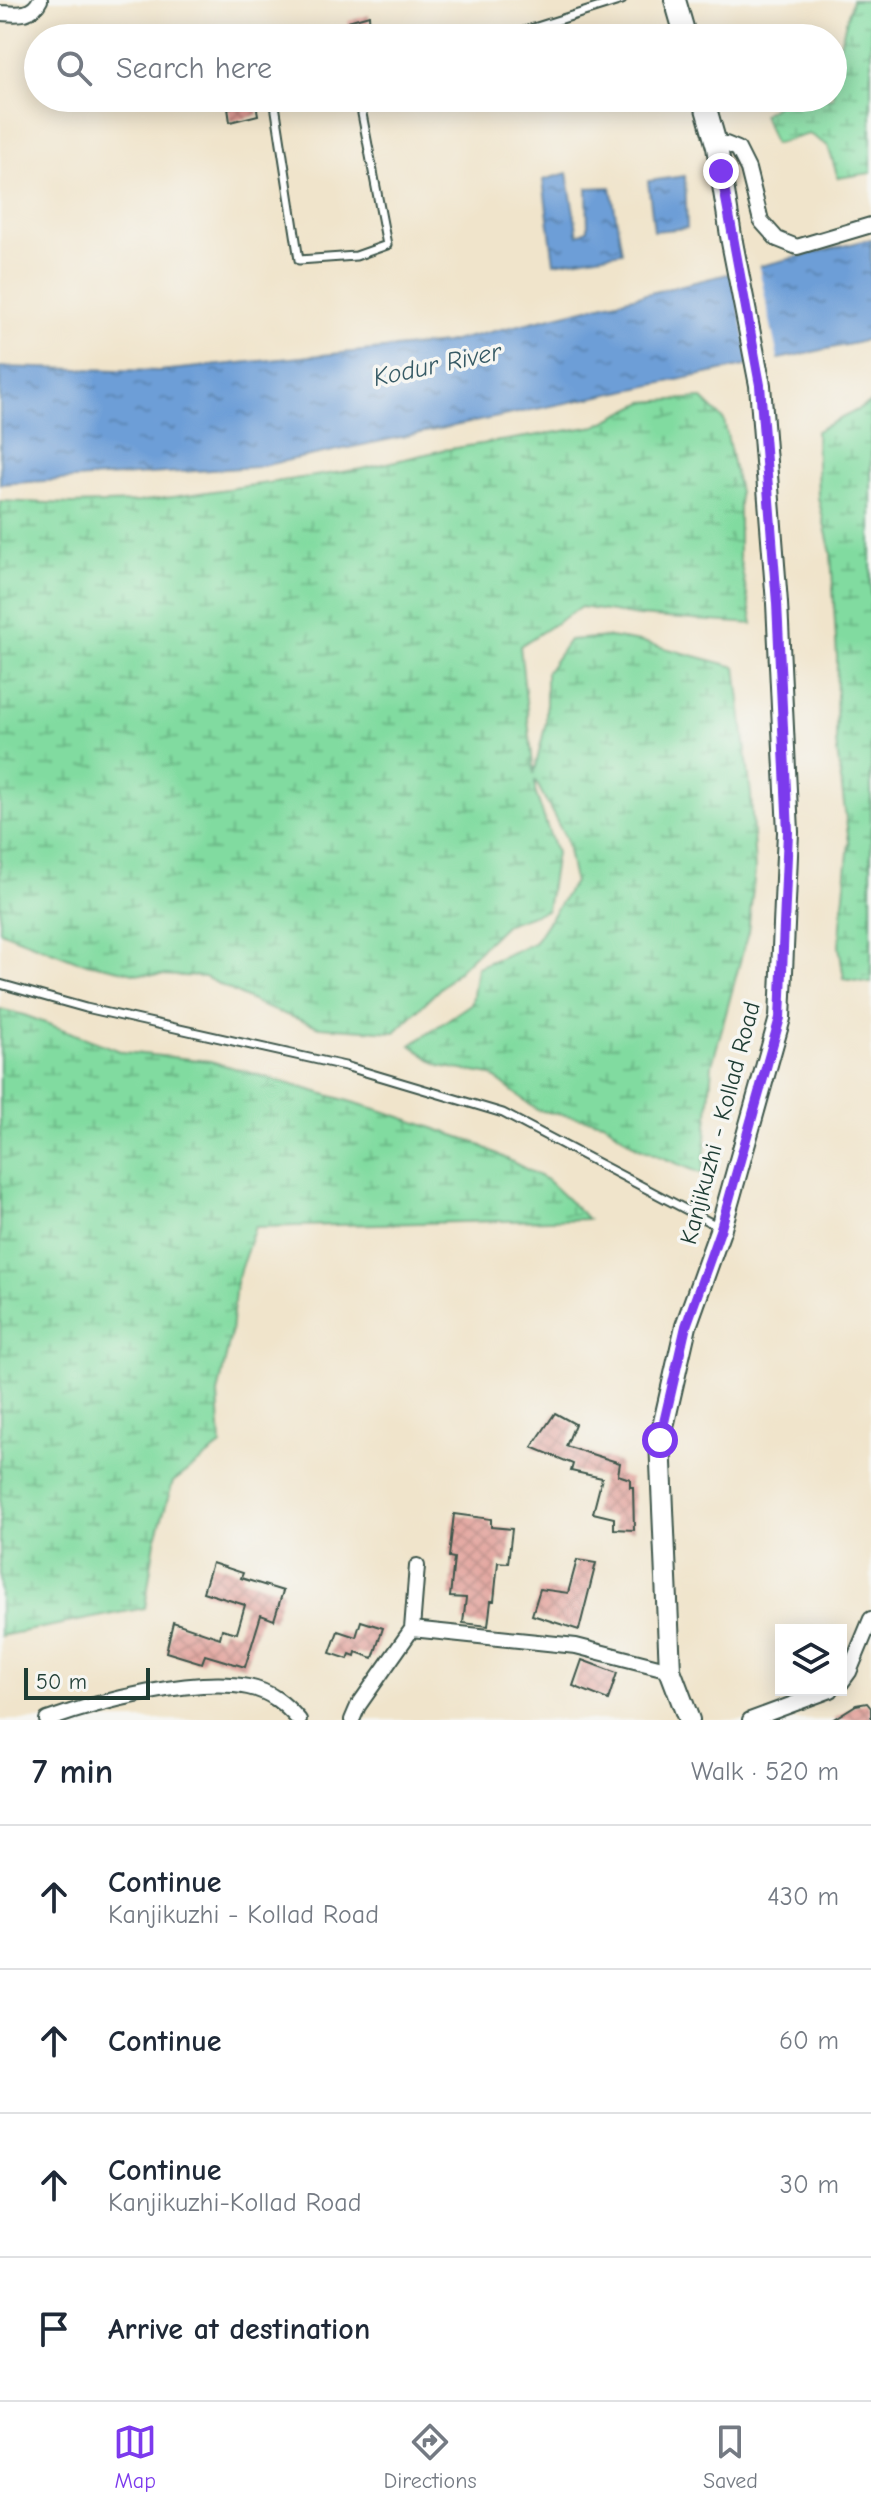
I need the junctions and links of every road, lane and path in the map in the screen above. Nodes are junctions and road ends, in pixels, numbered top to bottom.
1 (40, 0) edge
2 (622, 0) edge
3 (675, 0) edge
4 (0, 13) edge
5 (546, 24) edge
6 (682, 24) edge
7 (276, 112) edge
8 (362, 112) edge
9 (707, 112) edge
10 (717, 147) junction
11 (871, 225) edge
12 (0, 984) edge
13 (721, 1228) junction
14 (417, 1566) dead end
15 (871, 1619) edge
16 (412, 1629) junction
17 (670, 1670) junction
18 (847, 1675) edge
19 (815, 1696) edge
20 (47, 1720) edge
21 (299, 1720) edge
22 (352, 1720) edge
23 (689, 1720) edge
24 (750, 1720) edge

1 - 4 street
2 - 5 lane
3 - 6 main road
7 - 8 lane
9 - 10 main road, Kanjikuzhi - Kollad Road
10 - 11 street
10 - 13 main road, Kanjikuzhi - Kollad Road
12 - 13 lane
13 - 17 main road, Kanjikuzhi - Kollad Road
14 - 16 street
15 - 18 street
16 - 17 street
16 - 22 street
17 - 23 main road, Kanjikuzhi - Kollad Road
19 - 24 street
20 - 21 street

